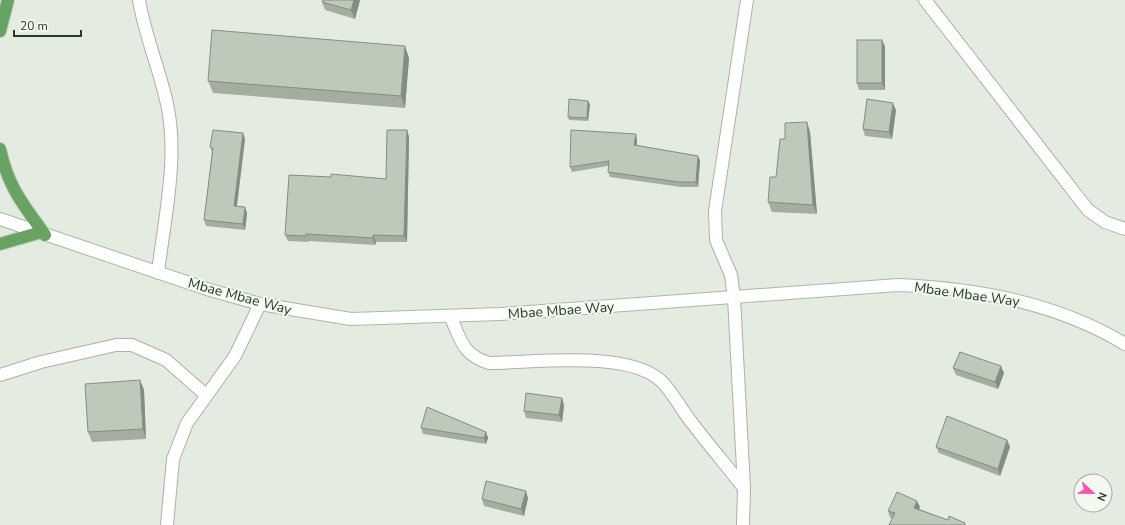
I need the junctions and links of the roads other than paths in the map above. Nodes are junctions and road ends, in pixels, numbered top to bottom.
1 (8, 0) edge
2 (139, 0) edge
3 (747, 0) edge
4 (925, 0) edge
5 (0, 31) edge
6 (0, 149) edge
7 (0, 219) edge
8 (1125, 229) edge
9 (41, 234) junction
10 (0, 244) edge
11 (158, 272) junction
12 (734, 298) junction
13 (260, 304) junction
14 (450, 316) junction
15 (1125, 344) edge
16 (0, 375) edge
17 (206, 395) junction
18 (744, 488) junction
19 (167, 525) edge
20 (743, 525) edge

1 - 5 main road
2 - 11 street
3 - 12 street
4 - 8 street
6 - 9 main road
7 - 9 street, Mbae Mbae Way
9 - 10 main road
9 - 11 street, Mbae Mbae Way
11 - 13 street, Mbae Mbae Way
12 - 14 street, Mbae Mbae Way
12 - 15 street, Mbae Mbae Way
12 - 18 street
13 - 14 street, Mbae Mbae Way
13 - 17 street
14 - 18 street
16 - 17 street
17 - 19 street
18 - 20 street

